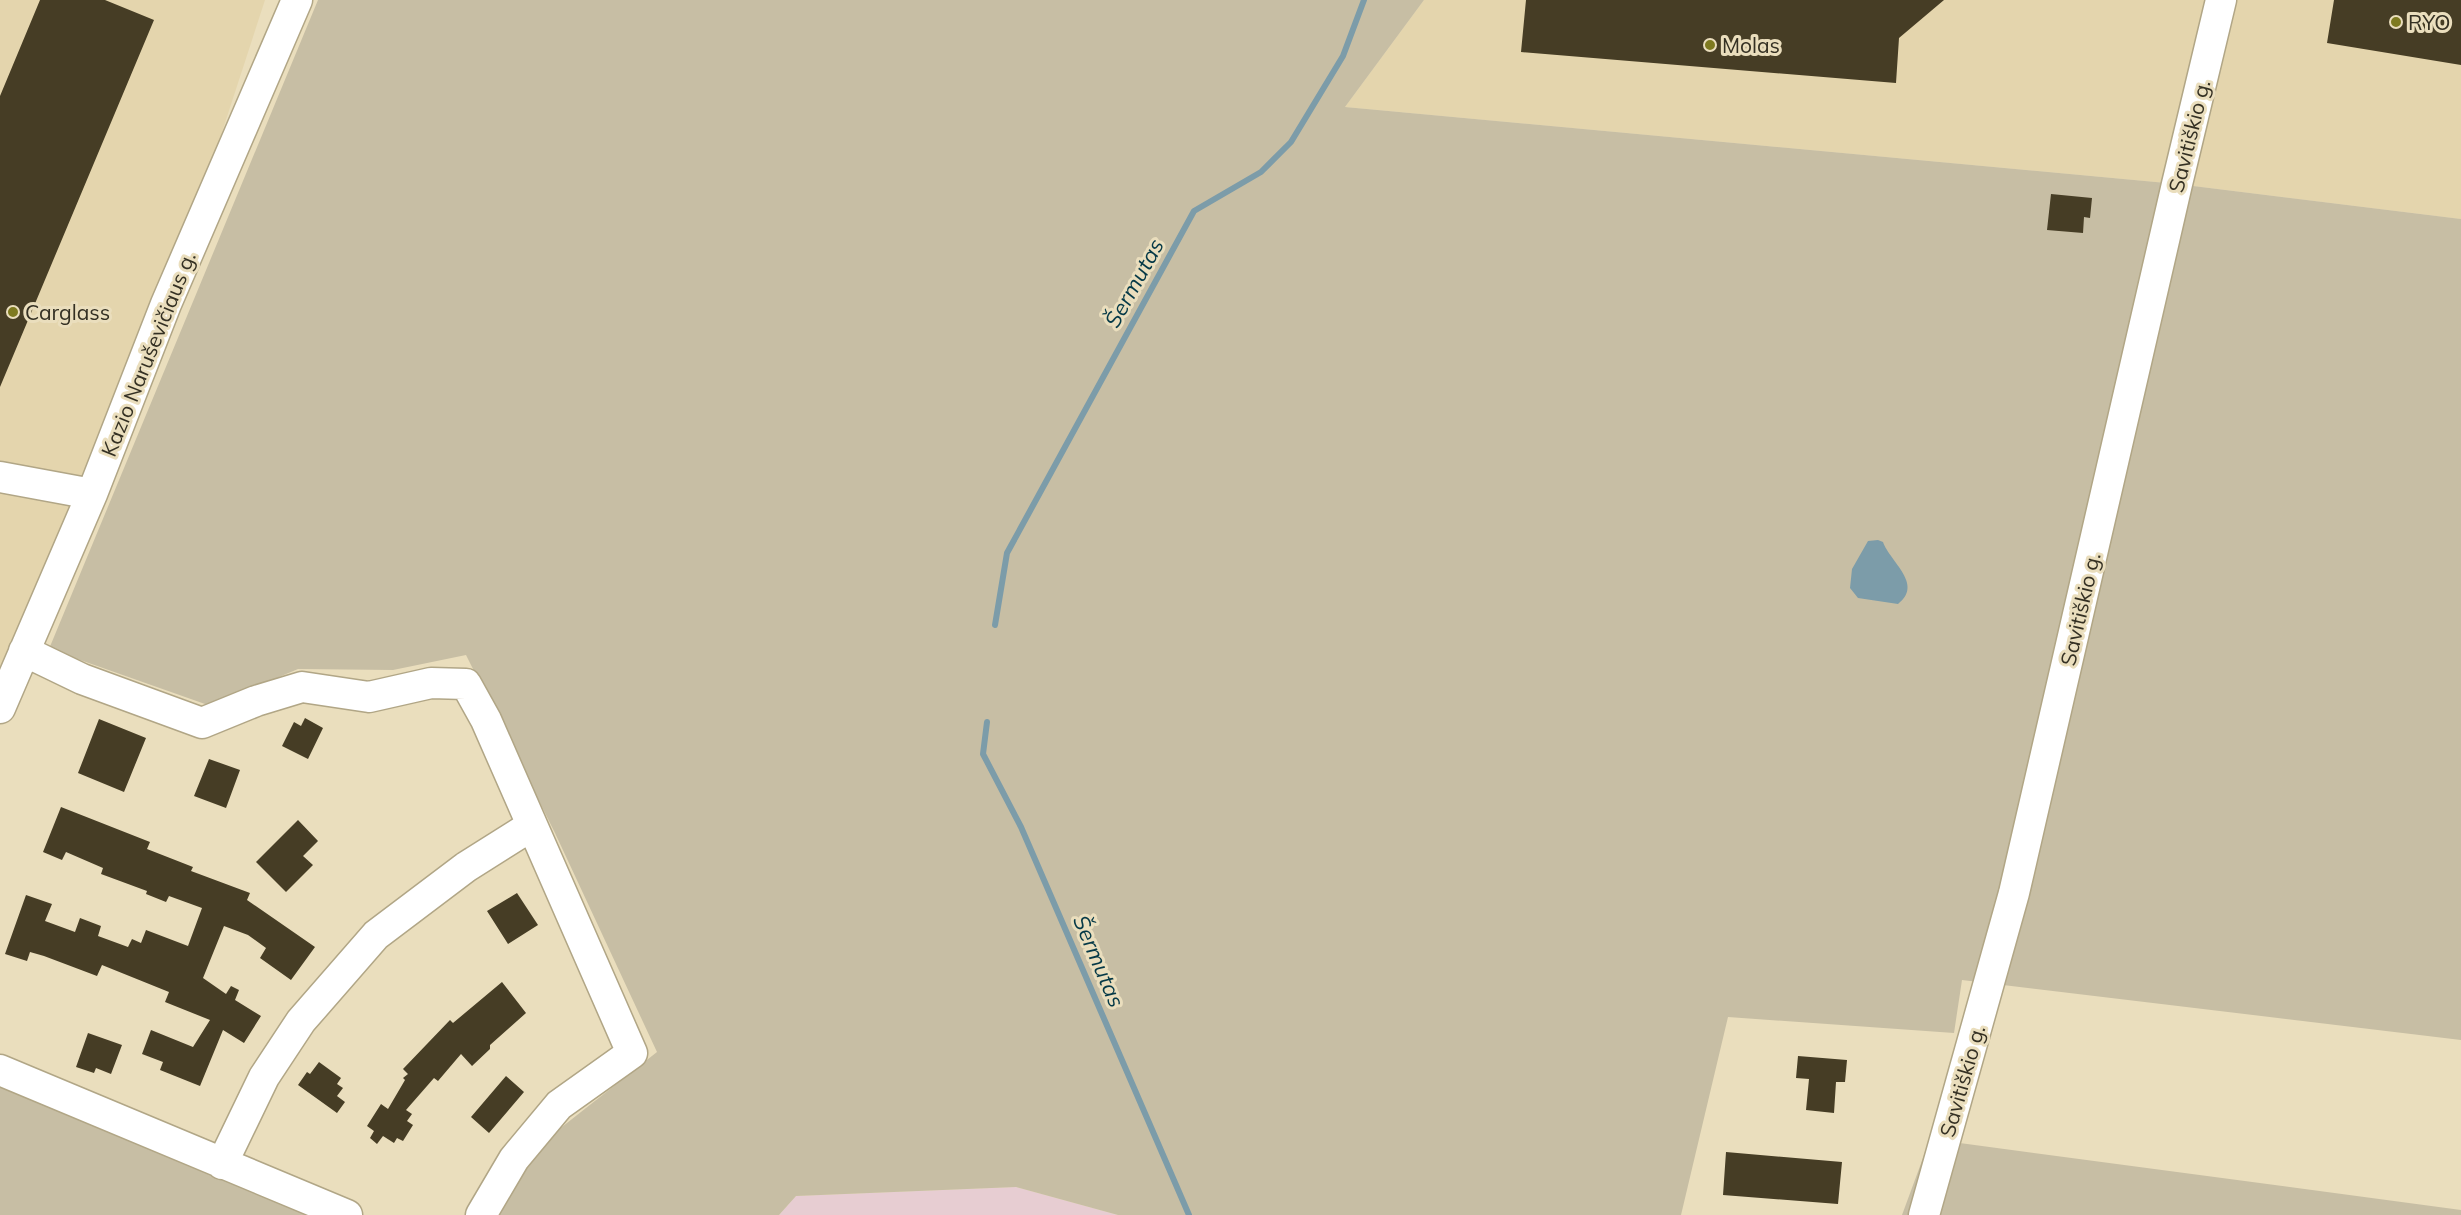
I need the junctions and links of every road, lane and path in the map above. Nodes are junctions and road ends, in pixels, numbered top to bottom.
1 (297, 0) edge
2 (2221, 0) edge
3 (0, 477) edge
4 (92, 494) junction
5 (24, 651) junction
6 (0, 708) edge
7 (531, 826) junction
8 (0, 1070) edge
9 (222, 1164) junction
10 (347, 1215) edge
11 (481, 1215) edge
12 (1924, 1215) edge

1 - 4 street, Kazio Naruševičiaus g.
2 - 12 street, Savitiškio g.
3 - 4 street
4 - 5 street, Kazio Naruševičiaus g.
5 - 6 street, Kazio Naruševičiaus g.
5 - 7 street
7 - 9 street
7 - 11 street
8 - 9 street
9 - 10 street

